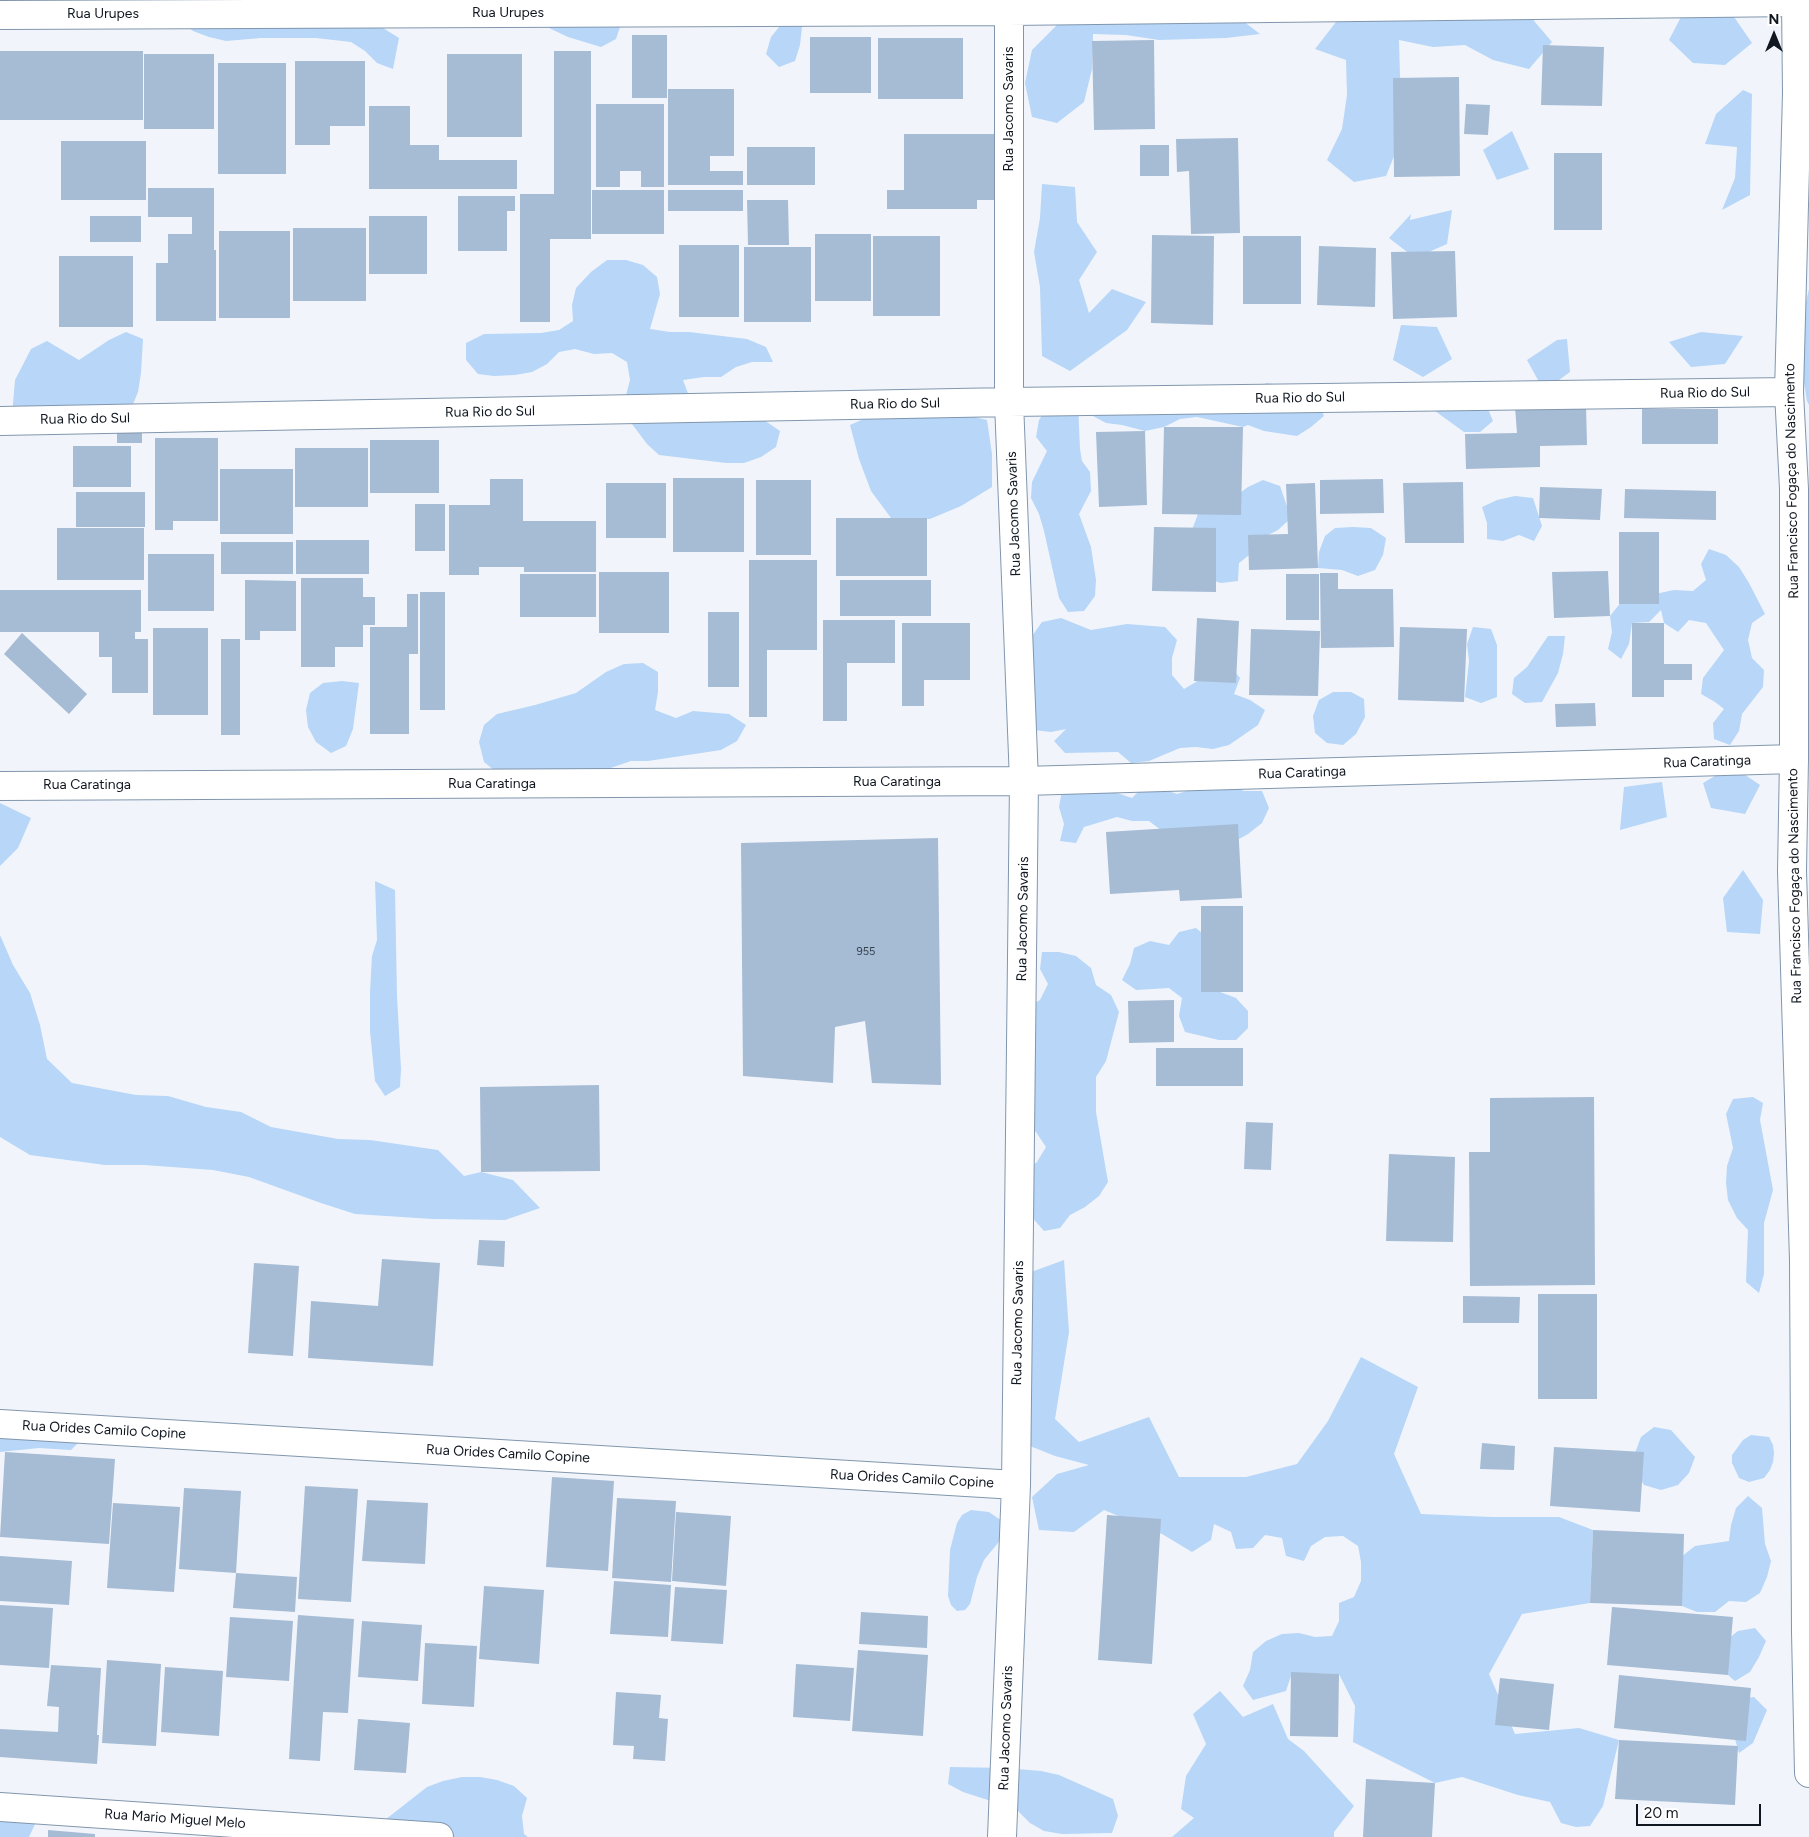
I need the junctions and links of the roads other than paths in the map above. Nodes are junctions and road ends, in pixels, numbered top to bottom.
1 (1796, 1) edge
2 (1008, 5) edge
3 (0, 14) edge
4 (1803, 93) edge
5 (1790, 392) junction
6 (1009, 402) junction
7 (0, 421) edge
8 (1801, 488) edge
9 (1794, 759) junction
10 (1024, 781) junction
11 (0, 786) edge
12 (1800, 870) edge
13 (1807, 1260) edge
14 (0, 1424) edge
15 (1016, 1485) junction
16 (1808, 1632) edge
17 (1809, 1773) edge
18 (0, 1807) edge
19 (439, 1837) edge
20 (1002, 1837) edge

1 - 2 street, Rua Urupes
1 - 4 street, Rua Francisco Fogaça do Nascimento
2 - 3 street, Rua Urupes
2 - 6 street, Rua Jacomo Savaris
4 - 5 street, Rua Francisco Fogaça do Nascimento
5 - 6 street, Rua Rio do Sul
5 - 8 street, Rua Francisco Fogaça do Nascimento
6 - 7 street, Rua Rio do Sul
6 - 10 street, Rua Jacomo Savaris
8 - 9 street, Rua Francisco Fogaça do Nascimento
9 - 10 street, Rua Caratinga
9 - 12 street, Rua Francisco Fogaça do Nascimento
10 - 11 street, Rua Caratinga
10 - 15 street, Rua Jacomo Savaris
12 - 13 street, Rua Francisco Fogaça do Nascimento
13 - 16 street, Rua Francisco Fogaça do Nascimento
14 - 15 street, Rua Orides Camilo Copine
15 - 20 street, Rua Jacomo Savaris
16 - 17 street, Rua Francisco Fogaça do Nascimento
18 - 19 street, Rua Mario Miguel Melo

